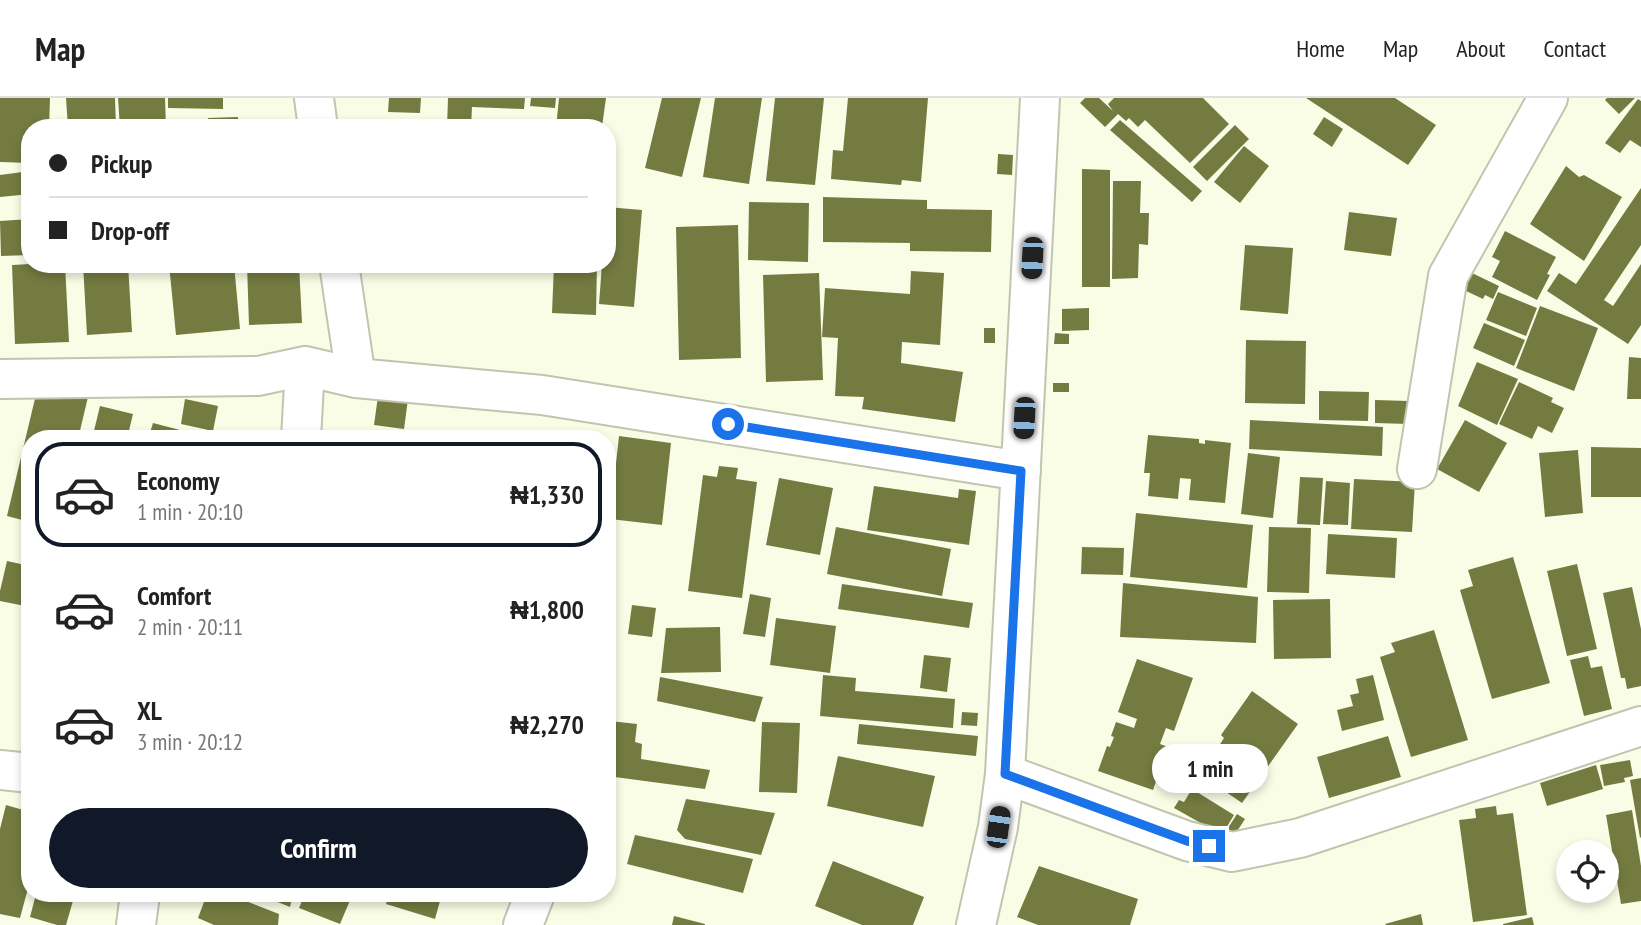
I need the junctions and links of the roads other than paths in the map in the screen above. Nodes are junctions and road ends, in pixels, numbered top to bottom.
1 (314, 98) edge
2 (1041, 98) edge
3 (1548, 98) edge
4 (317, 119) edge
5 (340, 273) edge
6 (305, 366) junction
7 (356, 378) junction
8 (0, 379) edge
9 (301, 430) edge
10 (1417, 469) dead end
11 (1021, 471) junction
12 (1641, 726) edge
13 (0, 770) edge
14 (21, 773) edge
15 (1005, 774) junction
16 (139, 902) edge
17 (532, 902) edge
18 (136, 925) edge
19 (523, 925) edge
20 (976, 925) edge

1 - 4 street
2 - 11 street
3 - 10 street
5 - 7 street
6 - 7 street
6 - 8 street
6 - 9 street
7 - 11 street
11 - 15 street
12 - 15 street
13 - 14 street
15 - 20 street
16 - 18 street
17 - 19 street

